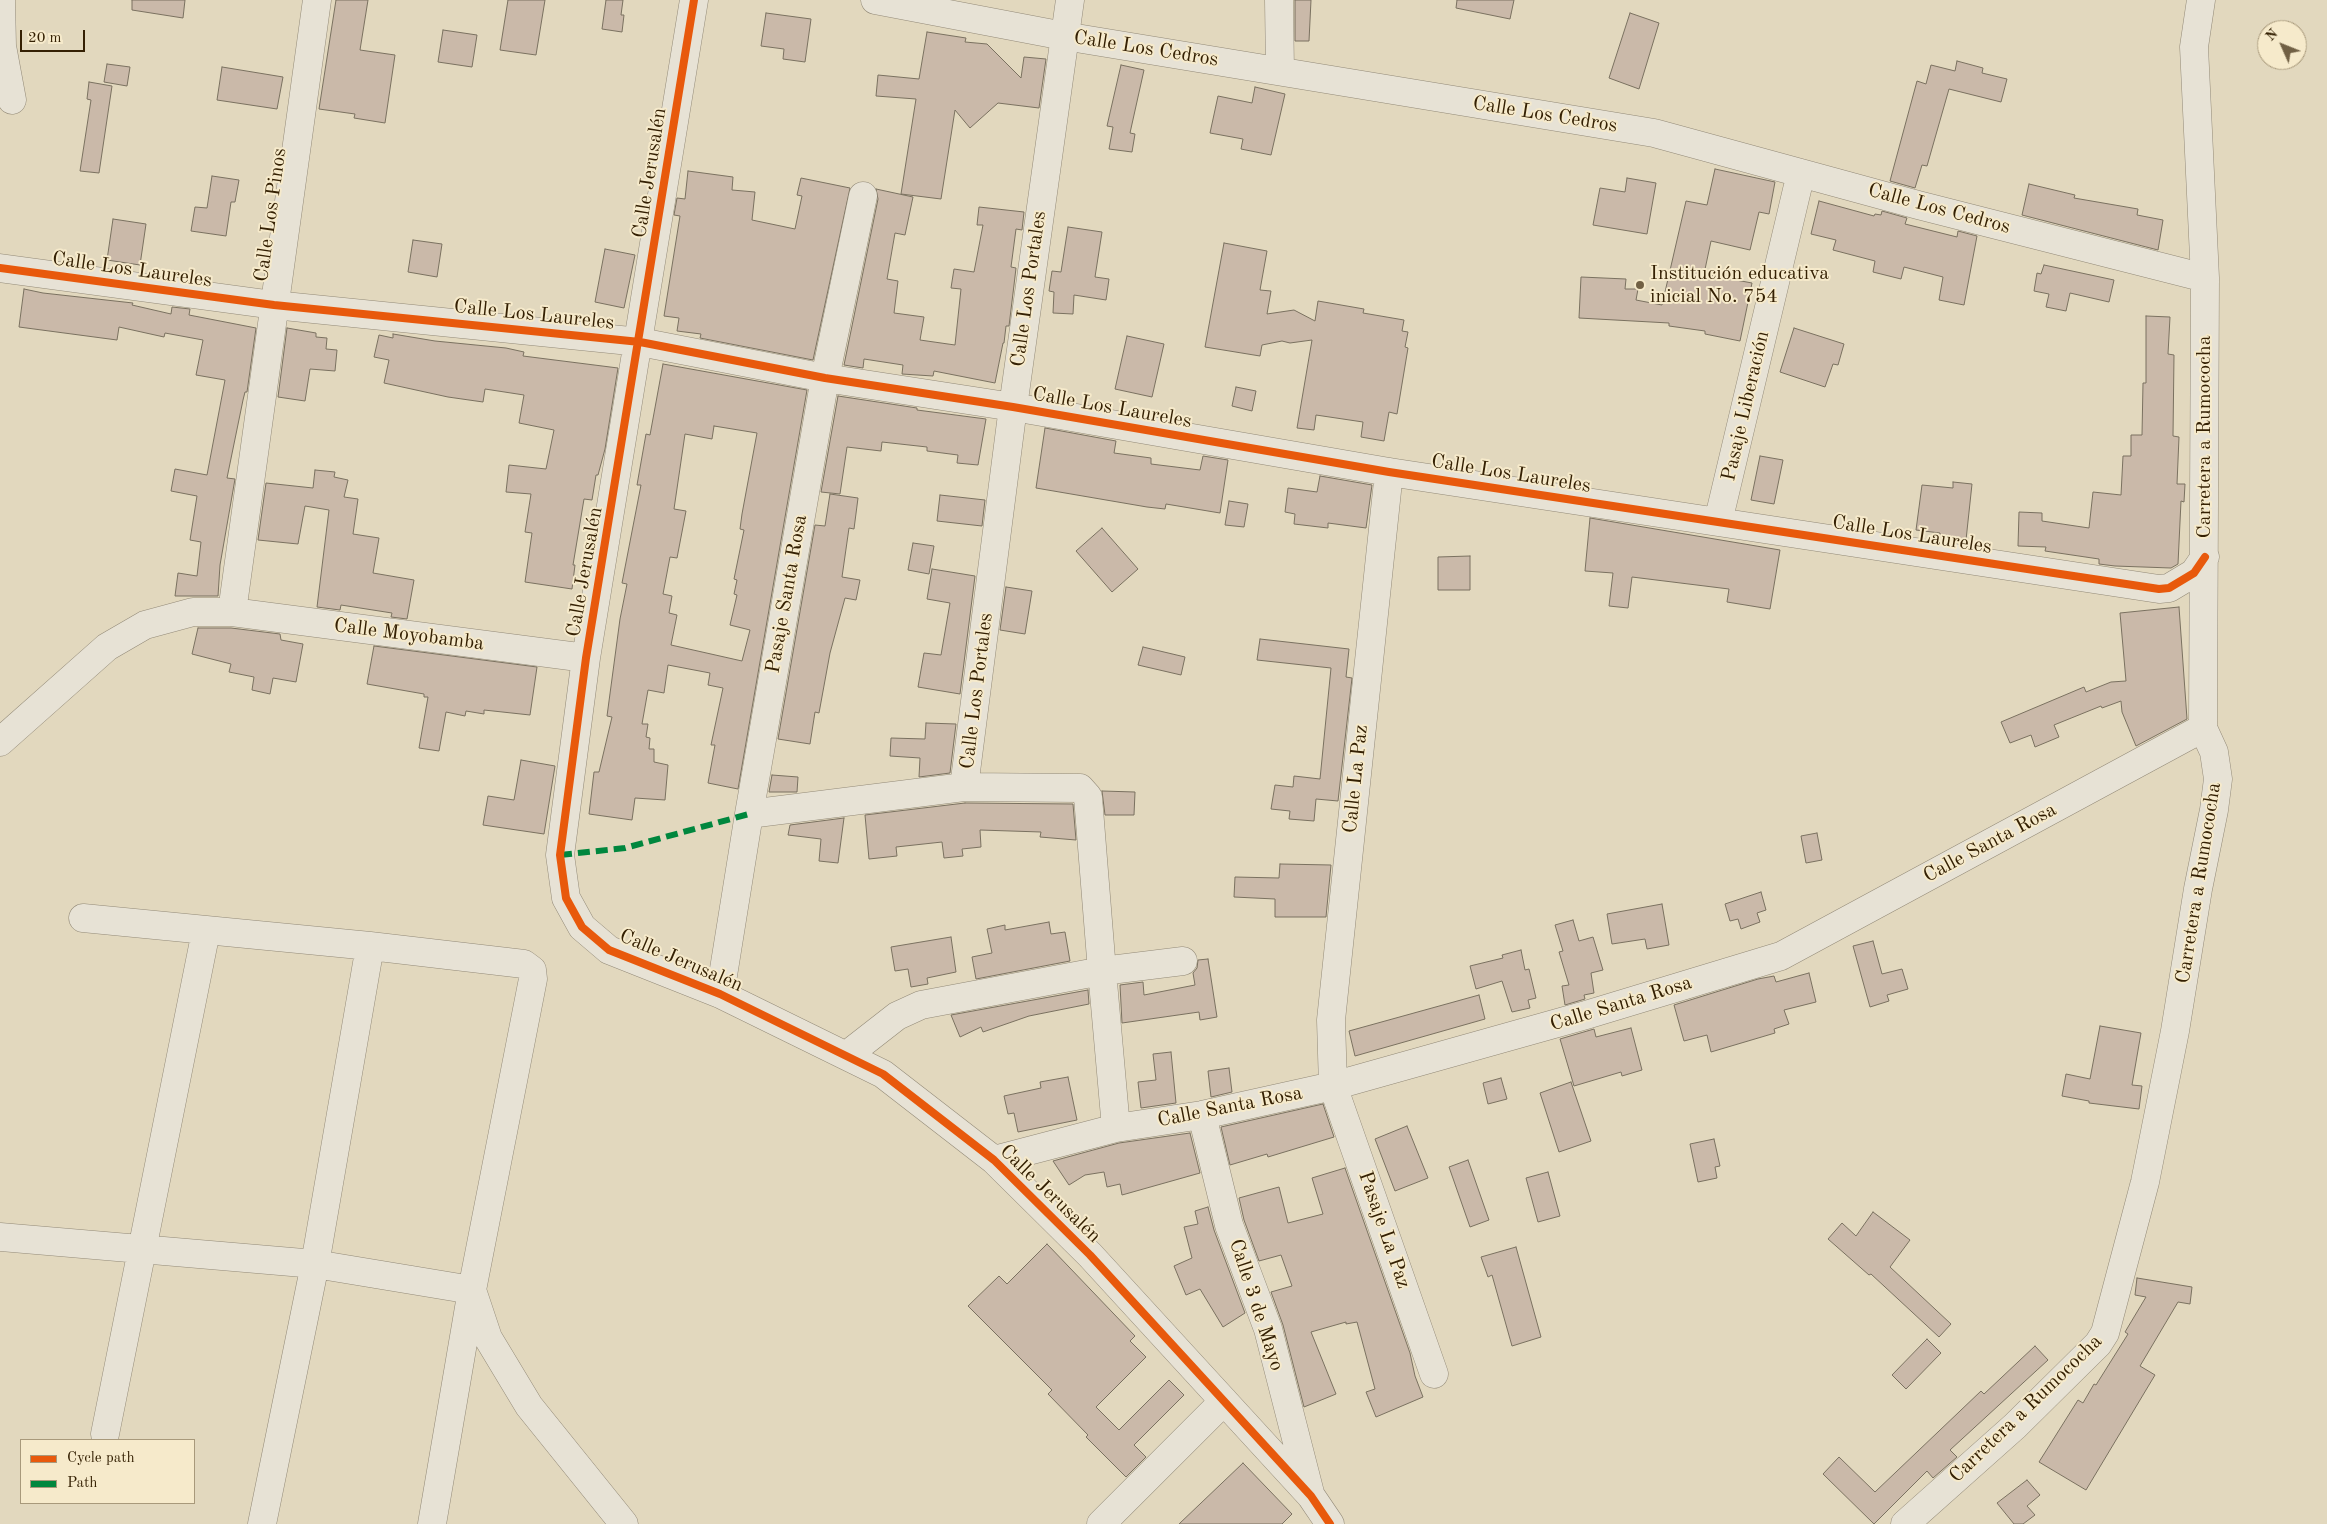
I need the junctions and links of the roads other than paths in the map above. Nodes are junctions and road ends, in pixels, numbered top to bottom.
1 (1, 0) edge
2 (317, 0) edge
3 (694, 0) edge
4 (875, 0) edge
5 (1070, 0) edge
6 (1279, 0) edge
7 (2201, 0) edge
8 (1064, 36) junction
9 (1280, 71) junction
10 (12, 100) dead end
11 (1801, 173) junction
12 (863, 196) dead end
13 (0, 268) edge
14 (2205, 278) junction
15 (274, 305) junction
16 (640, 342) junction
17 (825, 378) junction
18 (1013, 407) junction
19 (1389, 472) junction
20 (1718, 522) junction
21 (2205, 557) junction
22 (232, 612) junction
23 (586, 658) junction
24 (2203, 728) junction
25 (0, 742) edge
26 (964, 787) junction
27 (749, 814) junction
28 (83, 918) dead end
29 (206, 931) junction
30 (370, 946) junction
31 (1183, 961) dead end
32 (1102, 971) junction
33 (720, 994) junction
34 (847, 1055) junction
35 (1334, 1086) junction
36 (1202, 1115) junction
37 (1116, 1128) junction
38 (994, 1160) junction
39 (0, 1237) edge
40 (144, 1249) junction
41 (315, 1264) junction
42 (472, 1290) junction
43 (1434, 1374) dead end
44 (1224, 1401) junction
45 (105, 1434) dead end
46 (1311, 1496) junction
47 (262, 1524) edge
48 (432, 1524) edge
49 (624, 1524) edge
50 (1101, 1524) edge
51 (1330, 1524) edge
52 (1905, 1524) edge

1 - 10 street
2 - 15 street, Calle Los Pinos
3 - 16 street, Calle Jerusalén
4 - 8 street, Calle Los Cedros
5 - 8 street, Calle Los Portales
6 - 9 street
7 - 14 street, Carretera a Rumococha
8 - 9 street, Calle Los Cedros
8 - 18 street, Calle Los Portales
9 - 11 street, Calle Los Cedros
11 - 14 street, Calle Los Cedros
11 - 20 street, Pasaje Liberación
12 - 17 street, Pasaje Santa Rosa
13 - 15 street, Calle Los Laureles
14 - 21 street, Carretera a Rumococha
15 - 16 street, Calle Los Laureles
15 - 22 street, Calle Los Pinos
16 - 17 street, Calle Los Laureles
16 - 23 street, Calle Jerusalén
17 - 18 street, Calle Los Laureles
17 - 27 street, Pasaje Santa Rosa
18 - 19 street, Calle Los Laureles
18 - 26 street, Calle Los Portales
19 - 20 street, Calle Los Laureles
19 - 35 street, Calle La Paz
20 - 21 street, Calle Los Laureles
21 - 24 street, Carretera a Rumococha
22 - 23 street, Calle Moyobamba
22 - 25 street, Calle Moyobamba
23 - 33 street, Calle Jerusalén
24 - 35 street, Calle Santa Rosa
24 - 52 street, Carretera a Rumococha
26 - 27 street
26 - 32 street
27 - 33 street, Pasaje Santa Rosa
28 - 29 street
29 - 30 street
29 - 40 street
30 - 41 street
30 - 42 street
31 - 32 street
32 - 34 street
32 - 37 street
33 - 34 street, Calle Jerusalén
34 - 38 street, Calle Jerusalén
35 - 36 street, Calle Santa Rosa
35 - 43 street, Pasaje La Paz
36 - 37 street, Calle Santa Rosa
36 - 46 street, Calle 3 de Mayo
37 - 38 street, Calle Santa Rosa
38 - 44 street, Calle Jerusalén
39 - 40 street
40 - 41 street
40 - 45 street
41 - 42 street
41 - 47 street
42 - 48 street
42 - 49 street
44 - 46 street, Calle Jerusalén
44 - 50 street
46 - 51 street, Calle Jerusalén

